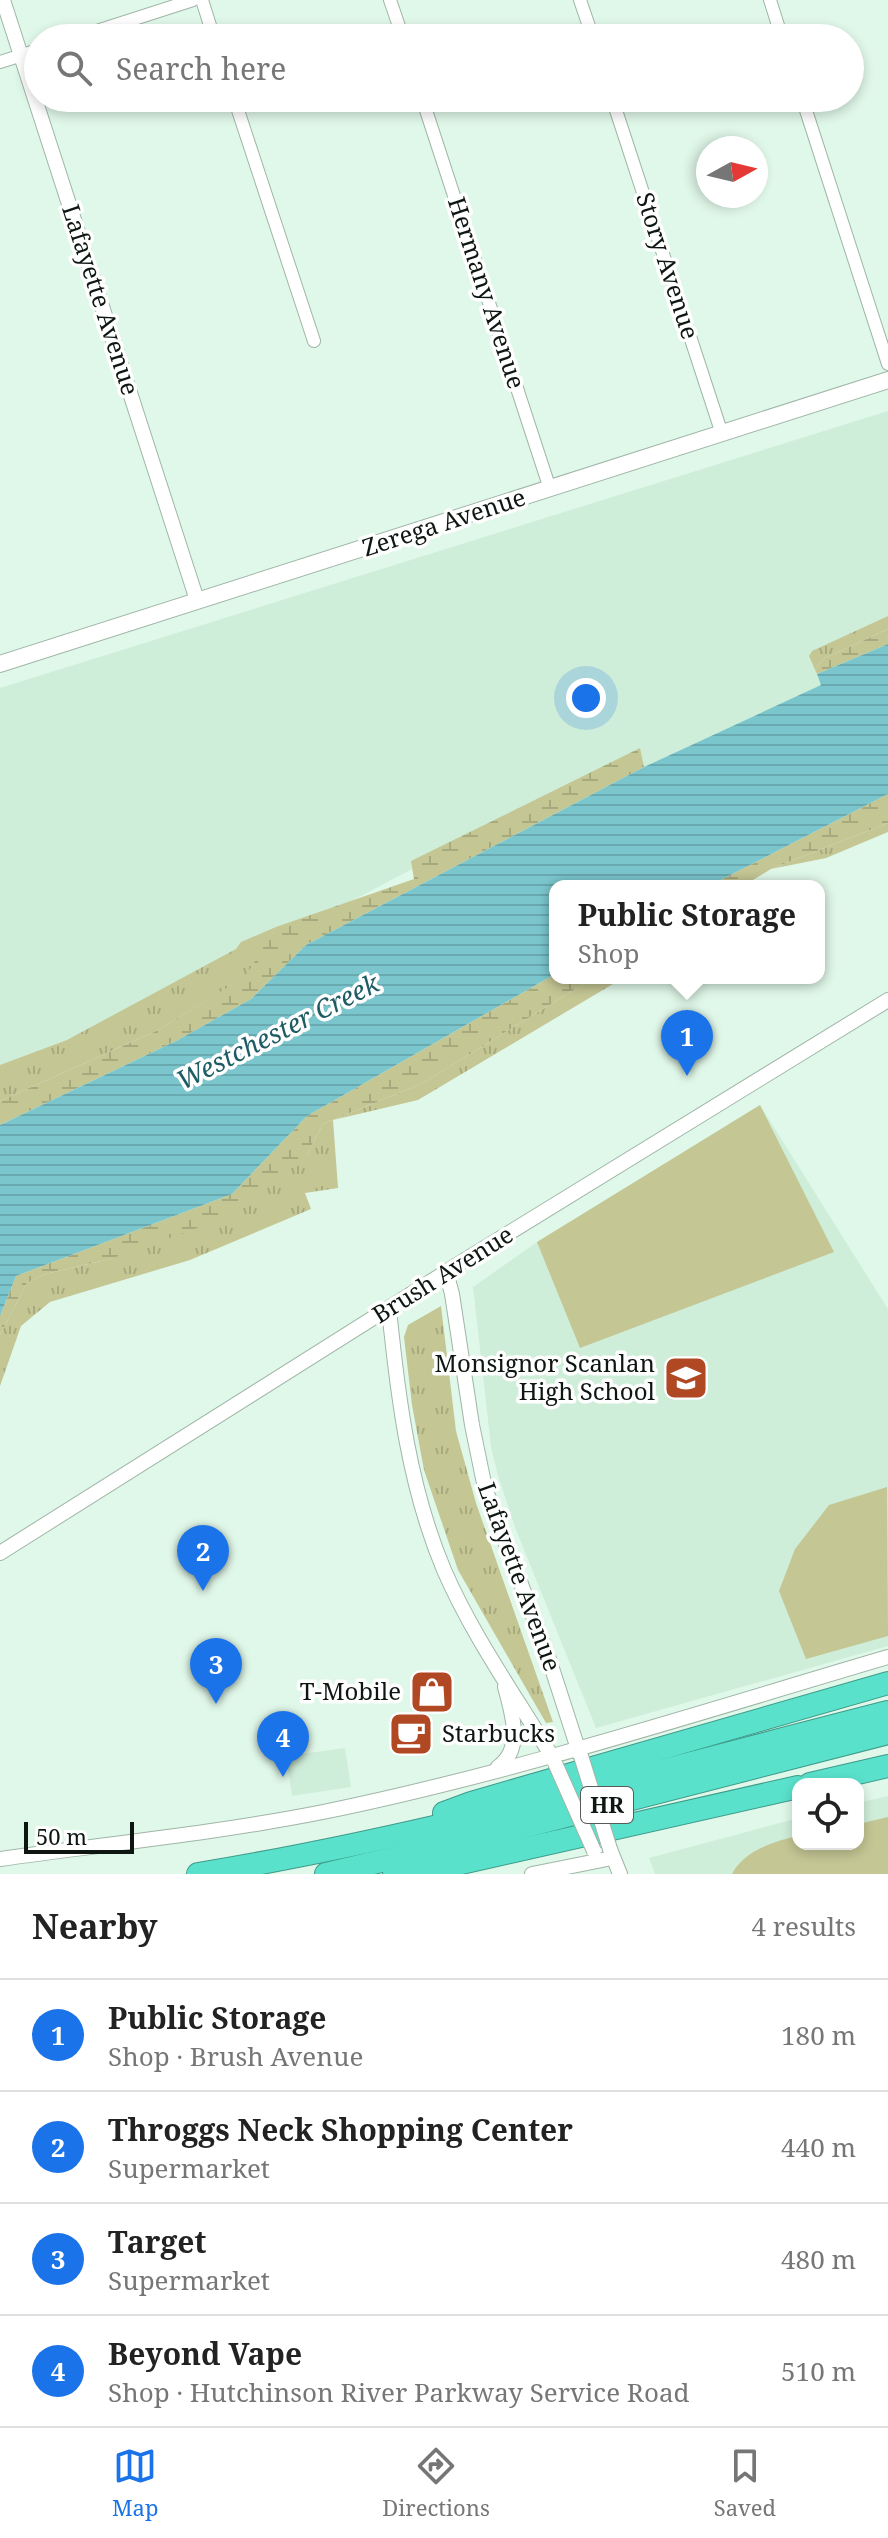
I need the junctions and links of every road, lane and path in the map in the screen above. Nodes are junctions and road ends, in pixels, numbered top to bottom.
1 (3, 0) edge
2 (193, 0) edge
3 (202, 0) edge
4 (390, 0) edge
5 (580, 0) edge
6 (770, 0) edge
7 (118, 24) edge
8 (210, 24) edge
9 (398, 24) edge
10 (588, 24) edge
11 (778, 24) edge
12 (24, 54) edge
13 (21, 55) junction
14 (0, 62) edge
15 (24, 64) edge
16 (39, 112) edge
17 (239, 112) edge
18 (427, 112) edge
19 (617, 112) edge
20 (807, 112) edge
21 (314, 341) dead end
22 (888, 364) edge
23 (888, 380) edge
24 (722, 434) junction
25 (550, 489) junction
26 (197, 600) junction
27 (0, 664) edge
28 (888, 1000) edge
29 (446, 1272) junction
30 (389, 1309) junction
31 (0, 1553) edge
32 (888, 1657) edge
33 (502, 1675) junction
34 (888, 1683) edge
35 (888, 1712) edge
36 (888, 1733) edge
37 (579, 1751) junction
38 (553, 1759) junction
39 (882, 1769) edge
40 (489, 1772) junction
41 (839, 1778) edge
42 (792, 1788) edge
43 (375, 1841) junction
44 (603, 1855) junction
45 (0, 1859) edge
46 (198, 1874) edge
47 (326, 1874) edge
48 (394, 1874) edge
49 (532, 1874) edge
50 (620, 1874) edge

1 - 13 street, Lafayette Avenue
2 - 7 street
3 - 8 street
4 - 9 street
5 - 10 street
6 - 11 street
12 - 13 street
13 - 14 street
13 - 15 street, Lafayette Avenue
16 - 26 street, Lafayette Avenue
17 - 21 street
18 - 25 street, Hermany Avenue
19 - 24 street, Story Avenue
20 - 22 street
23 - 24 main road, Zerega Avenue
24 - 25 main road, Zerega Avenue
25 - 26 main road, Zerega Avenue
26 - 27 main road, Zerega Avenue
28 - 29 street, Brush Avenue
29 - 30 street, Brush Avenue
29 - 37 street, Lafayette Avenue
30 - 31 street, Brush Avenue
30 - 33 street, Lafayette Avenue
32 - 37 street
33 - 38 street, Lafayette Avenue
33 - 40 street
34 - 43 highway
35 - 43 highway
36 - 47 highway, HR
37 - 38 street
37 - 44 street, Lafayette Avenue, bridge
38 - 40 street
38 - 44 street, Lafayette Avenue, bridge
39 - 41 highway
40 - 45 street
42 - 48 highway
43 - 46 highway
44 - 49 street
44 - 50 street, Lafayette Avenue

